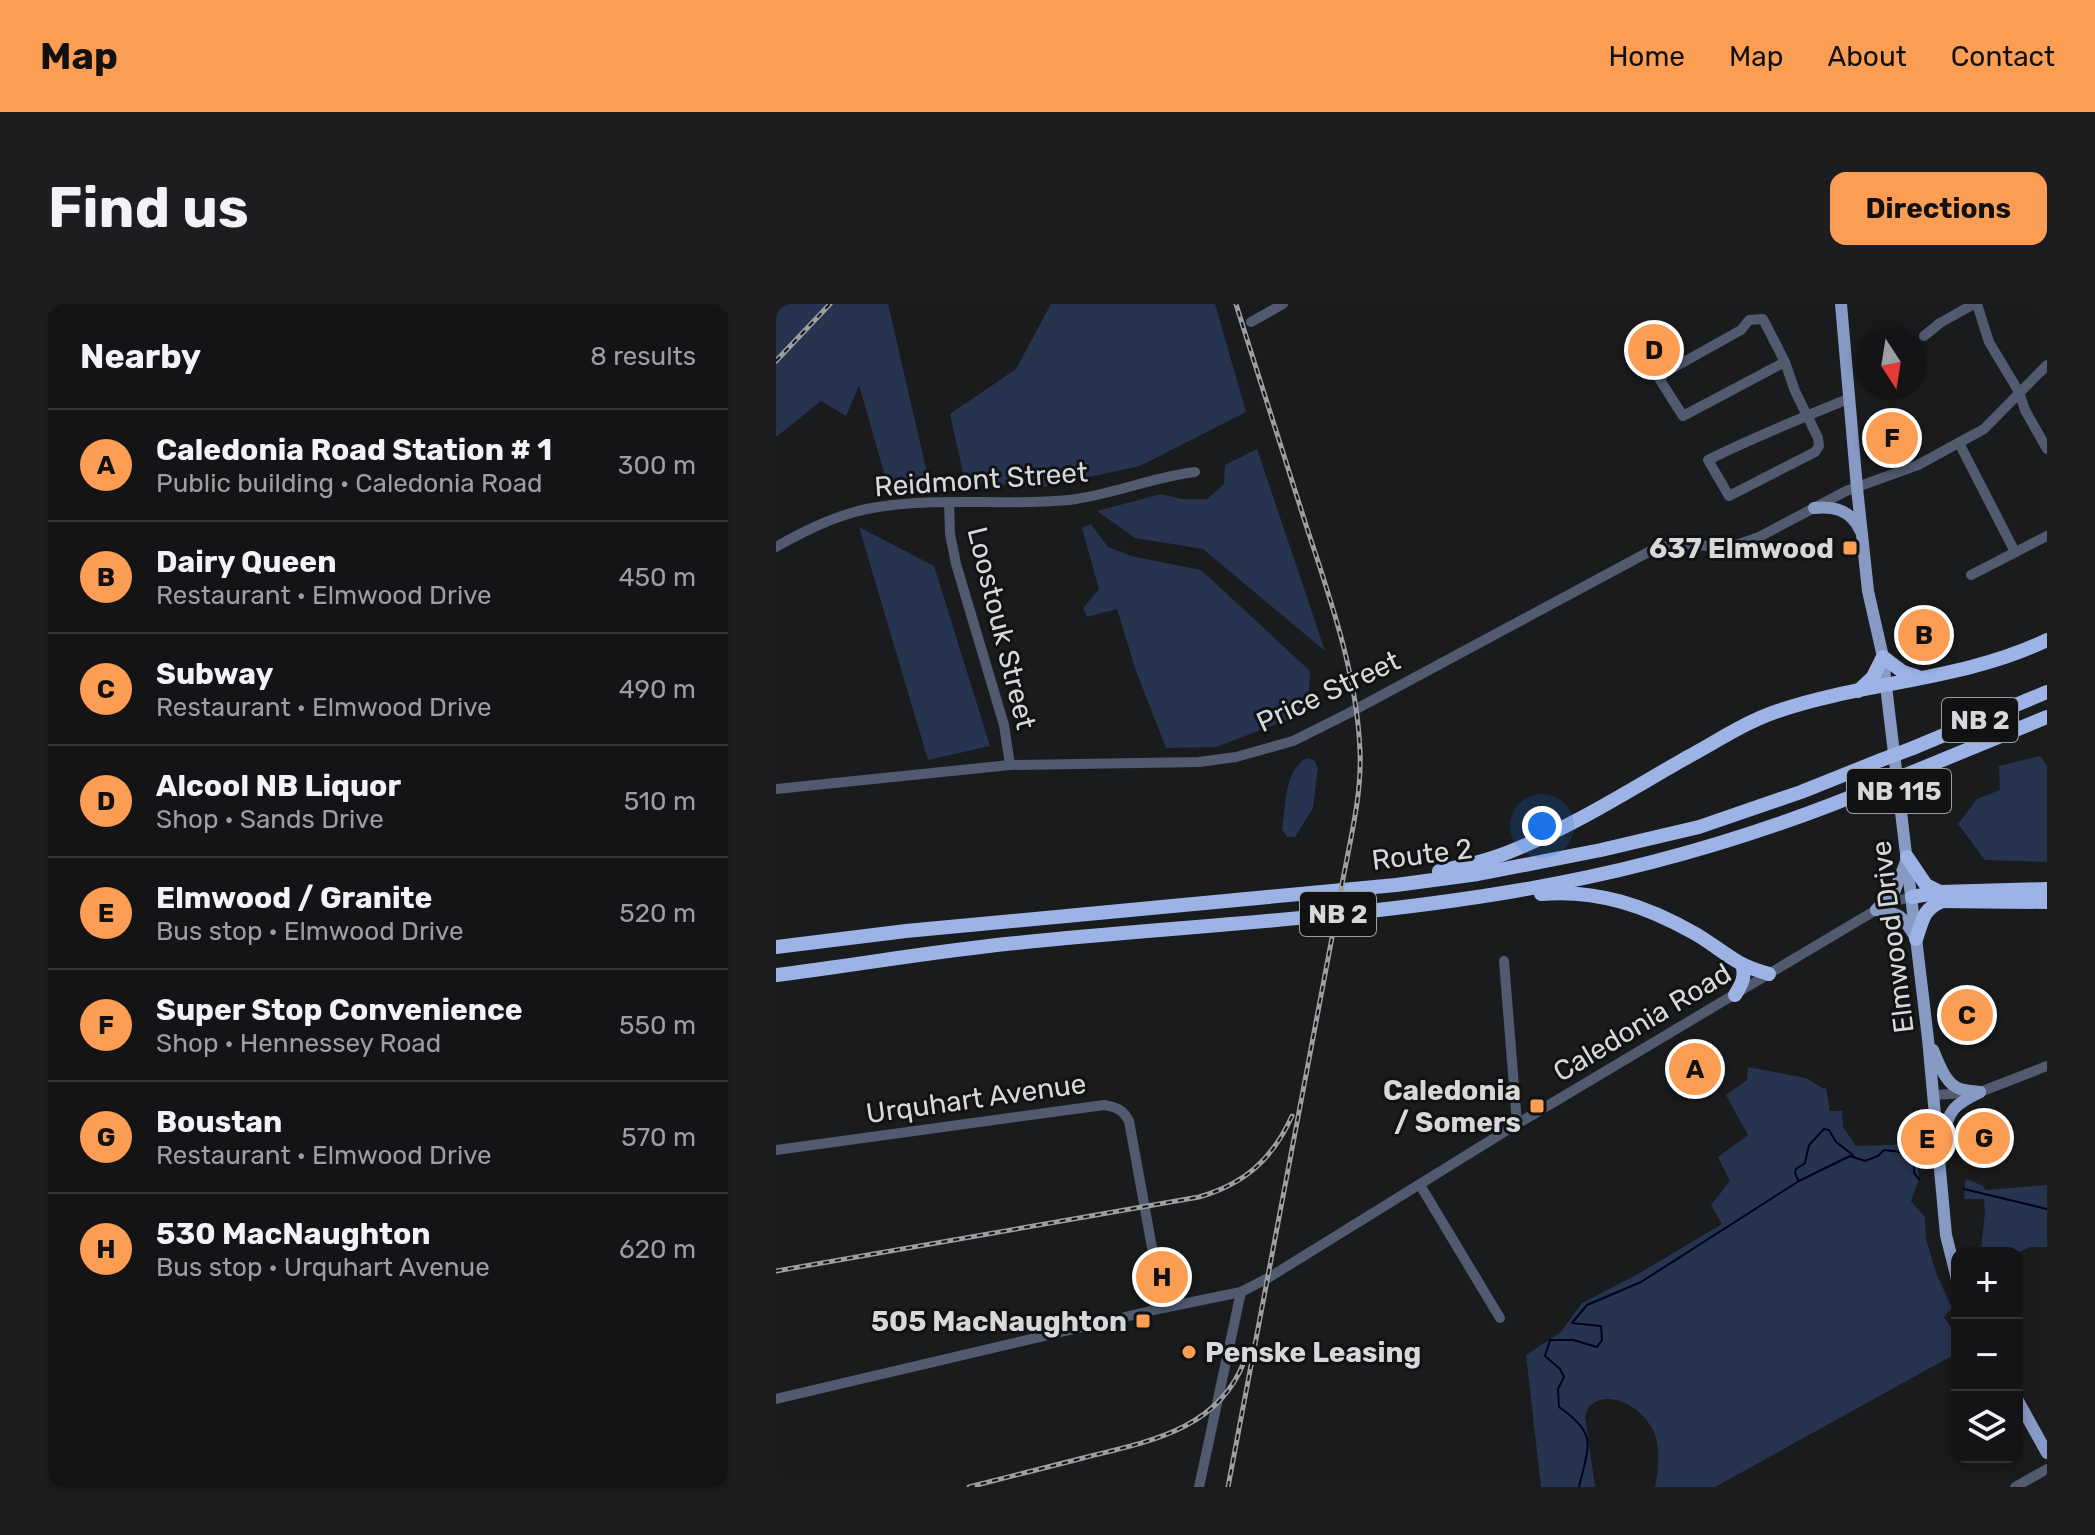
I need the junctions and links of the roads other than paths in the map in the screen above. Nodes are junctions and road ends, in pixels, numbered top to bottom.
1 (1283, 304) edge
2 (1841, 304) edge
3 (1975, 304) edge
4 (1251, 322) dead end
5 (1927, 334) edge
6 (1785, 362) junction
7 (2047, 365) edge
8 (2019, 392) junction
9 (1848, 399) junction
10 (1807, 416) junction
11 (1959, 443) junction
12 (2047, 449) edge
13 (1195, 472) dead end
14 (1857, 488) junction
15 (949, 502) junction
16 (1814, 508) junction
17 (1862, 534) junction
18 (2047, 536) edge
19 (776, 547) edge
20 (2015, 552) junction
21 (1971, 575) dead end
22 (2047, 640) edge
23 (1883, 657) junction
24 (1922, 678) junction
25 (1886, 686) junction
26 (1858, 691) junction
27 (2047, 692) edge
28 (2043, 720) edge
29 (1010, 765) junction
30 (776, 789) edge
31 (1907, 857) junction
32 (1357, 888) junction
33 (2047, 889) edge
34 (1912, 897) junction
35 (1941, 897) junction
36 (1461, 899) junction
37 (2047, 902) edge
38 (1876, 910) junction
39 (1916, 939) junction
40 (776, 947) edge
41 (1504, 961) dead end
42 (1742, 964) junction
43 (1769, 974) junction
44 (776, 975) edge
45 (1735, 995) junction
46 (1928, 1039) junction
47 (2047, 1066) edge
48 (1980, 1092) junction
49 (1934, 1095) junction
50 (1517, 1124) junction
51 (776, 1150) edge
52 (1939, 1150) junction
53 (1420, 1185) junction
54 (1951, 1255) edge
55 (1241, 1292) junction
56 (1163, 1308) junction
57 (1500, 1318) dead end
58 (776, 1399) edge
59 (2023, 1410) edge
60 (2047, 1453) edge
61 (2047, 1469) edge
62 (1199, 1487) edge
63 (2015, 1487) edge

1 - 4 street
2 - 9 main road, Elmwood Drive / NB 115
3 - 5 street
3 - 8 street
6 - 6 street
6 - 10 street
7 - 8 street, Price Street
8 - 11 street, Price Street
8 - 12 street
9 - 10 street
9 - 14 main road, Elmwood Drive / NB 115
10 - 10 street
11 - 14 street, Price Street
11 - 20 street
13 - 15 street, Reidmont Street
14 - 16 street, Price Street
14 - 17 main road, Elmwood Drive / NB 115
15 - 19 street, Reidmont Street
15 - 29 street, Loostouk Street
16 - 17 main road
16 - 29 street, Price Street
17 - 23 main road, Elmwood Drive / NB 115
18 - 20 street
20 - 21 street
22 - 24 highway
23 - 24 highway
23 - 25 main road, Elmwood Drive / NB 115
23 - 26 highway
24 - 25 highway
25 - 26 highway
25 - 31 main road, Elmwood Drive / NB 115
26 - 32 highway
27 - 32 highway, Route 2 / NB 2, bridge
28 - 36 highway, Route 2 / NB 2, bridge
29 - 30 street, Price Street
31 - 34 main road, Elmwood Drive / NB 115
31 - 35 highway
31 - 38 main road
32 - 40 highway, Route 2 / NB 2
33 - 35 highway
34 - 35 highway
34 - 38 street, Caledonia Road
34 - 39 main road, Elmwood Drive / NB 115
35 - 37 highway
35 - 39 highway
36 - 42 highway
36 - 44 highway, Route 2 / NB 2
38 - 39 main road
38 - 43 street, Caledonia Road
39 - 46 main road, Elmwood Drive / NB 115
41 - 50 street
42 - 43 highway
42 - 45 highway
43 - 45 street, Caledonia Road
45 - 50 street, Caledonia Road
46 - 48 main road
46 - 49 main road, Elmwood Drive / NB 115
47 - 48 street
48 - 49 street
48 - 52 main road
49 - 52 main road, Elmwood Drive / NB 115
50 - 53 street, Caledonia Road
51 - 56 street, Urquhart Avenue
52 - 54 main road, Elmwood Drive / NB 115
53 - 55 street, Caledonia Road
53 - 57 street
55 - 56 street, Caledonia Road
55 - 62 street
56 - 58 street, Caledonia Road
59 - 60 main road
61 - 63 street

